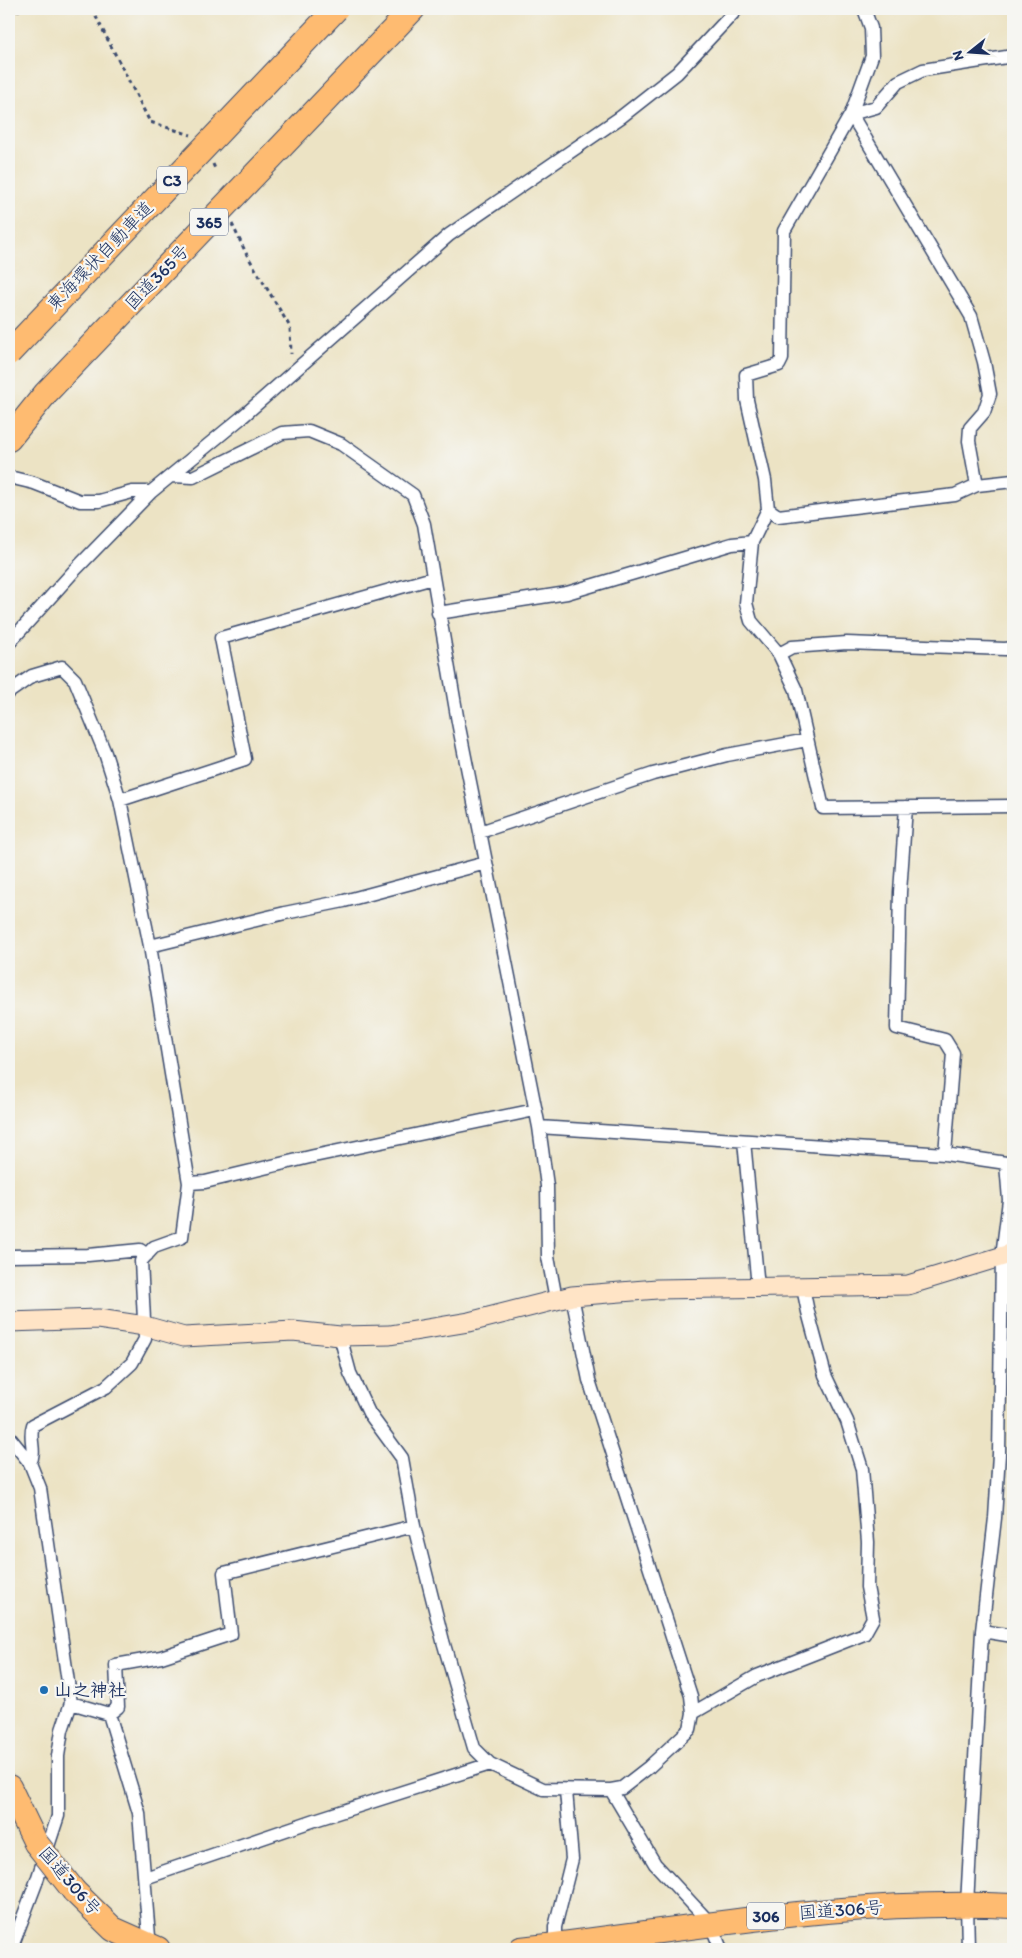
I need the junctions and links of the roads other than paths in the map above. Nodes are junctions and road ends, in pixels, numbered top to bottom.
1 (336, 9) edge
2 (413, 9) edge
3 (737, 9) edge
4 (864, 9) edge
5 (1013, 56) edge
6 (852, 114) junction
7 (9, 353) edge
8 (9, 439) edge
9 (172, 476) junction
10 (9, 477) edge
11 (1013, 481) edge
12 (977, 485) junction
13 (151, 492) junction
14 (768, 509) junction
15 (752, 542) junction
16 (433, 578) junction
17 (438, 613) junction
18 (9, 643) edge
19 (1013, 648) edge
20 (779, 654) junction
21 (9, 692) edge
22 (807, 740) junction
23 (120, 800) junction
24 (1013, 806) edge
25 (906, 807) junction
26 (480, 832) junction
27 (486, 863) junction
28 (150, 946) junction
29 (535, 1110) junction
30 (539, 1126) junction
31 (744, 1141) junction
32 (945, 1154) junction
33 (1010, 1164) edge
34 (190, 1183) junction
35 (1008, 1254) edge
36 (147, 1255) junction
37 (9, 1256) edge
38 (758, 1287) junction
39 (804, 1288) junction
40 (564, 1297) junction
41 (9, 1322) edge
42 (145, 1326) junction
43 (340, 1336) junction
44 (9, 1437) edge
45 (30, 1463) junction
46 (414, 1526) junction
47 (982, 1631) junction
48 (1013, 1636) edge
49 (71, 1703) junction
50 (693, 1713) junction
51 (109, 1714) junction
52 (490, 1764) junction
53 (9, 1787) edge
54 (611, 1790) junction
55 (566, 1791) junction
56 (145, 1878) junction
57 (967, 1904) junction
58 (1013, 1906) edge
59 (710, 1923) junction
60 (555, 1944) junction
61 (152, 1948) edge
62 (10, 1949) edge
63 (522, 1949) edge
64 (721, 1949) edge
65 (968, 1949) edge

1 - 7 highway, 東海環状自動車道 / C3, bridge
2 - 8 highway, 国道365号 / 365
3 - 9 street
4 - 6 street
5 - 6 street
6 - 12 street
6 - 14 street
9 - 13 street
9 - 16 street
10 - 13 street
11 - 12 street
12 - 14 street
13 - 18 street
14 - 15 street
15 - 17 street
15 - 20 street
16 - 17 street
16 - 23 street
17 - 26 street
19 - 20 street
20 - 22 street
21 - 23 street
22 - 25 street
22 - 26 street
23 - 28 street
24 - 25 street
25 - 32 street
26 - 27 street
27 - 28 street
27 - 29 street
28 - 34 street
29 - 30 street
29 - 34 street
30 - 31 street
30 - 40 street
31 - 32 street
31 - 38 street
32 - 33 street
33 - 35 street
34 - 36 street
35 - 39 street
35 - 47 street
36 - 37 street
36 - 42 street
38 - 39 street
38 - 40 street
39 - 50 street
40 - 43 street
40 - 50 street
41 - 42 street
42 - 43 street
42 - 45 street
43 - 46 street
44 - 45 street
45 - 49 street
46 - 51 street
46 - 52 street
47 - 48 street
47 - 57 street
49 - 51 street
49 - 62 street
50 - 54 street
51 - 56 street
52 - 55 street
52 - 56 street
53 - 61 highway, 国道306号, bridge
54 - 55 street
54 - 59 street
55 - 60 street
56 - 61 street
57 - 58 highway, 国道306号 / 306
57 - 59 highway, 国道306号 / 306
57 - 65 street
59 - 60 highway, 国道306号 / 306
59 - 64 street
60 - 63 highway, 国道306号 / 306

